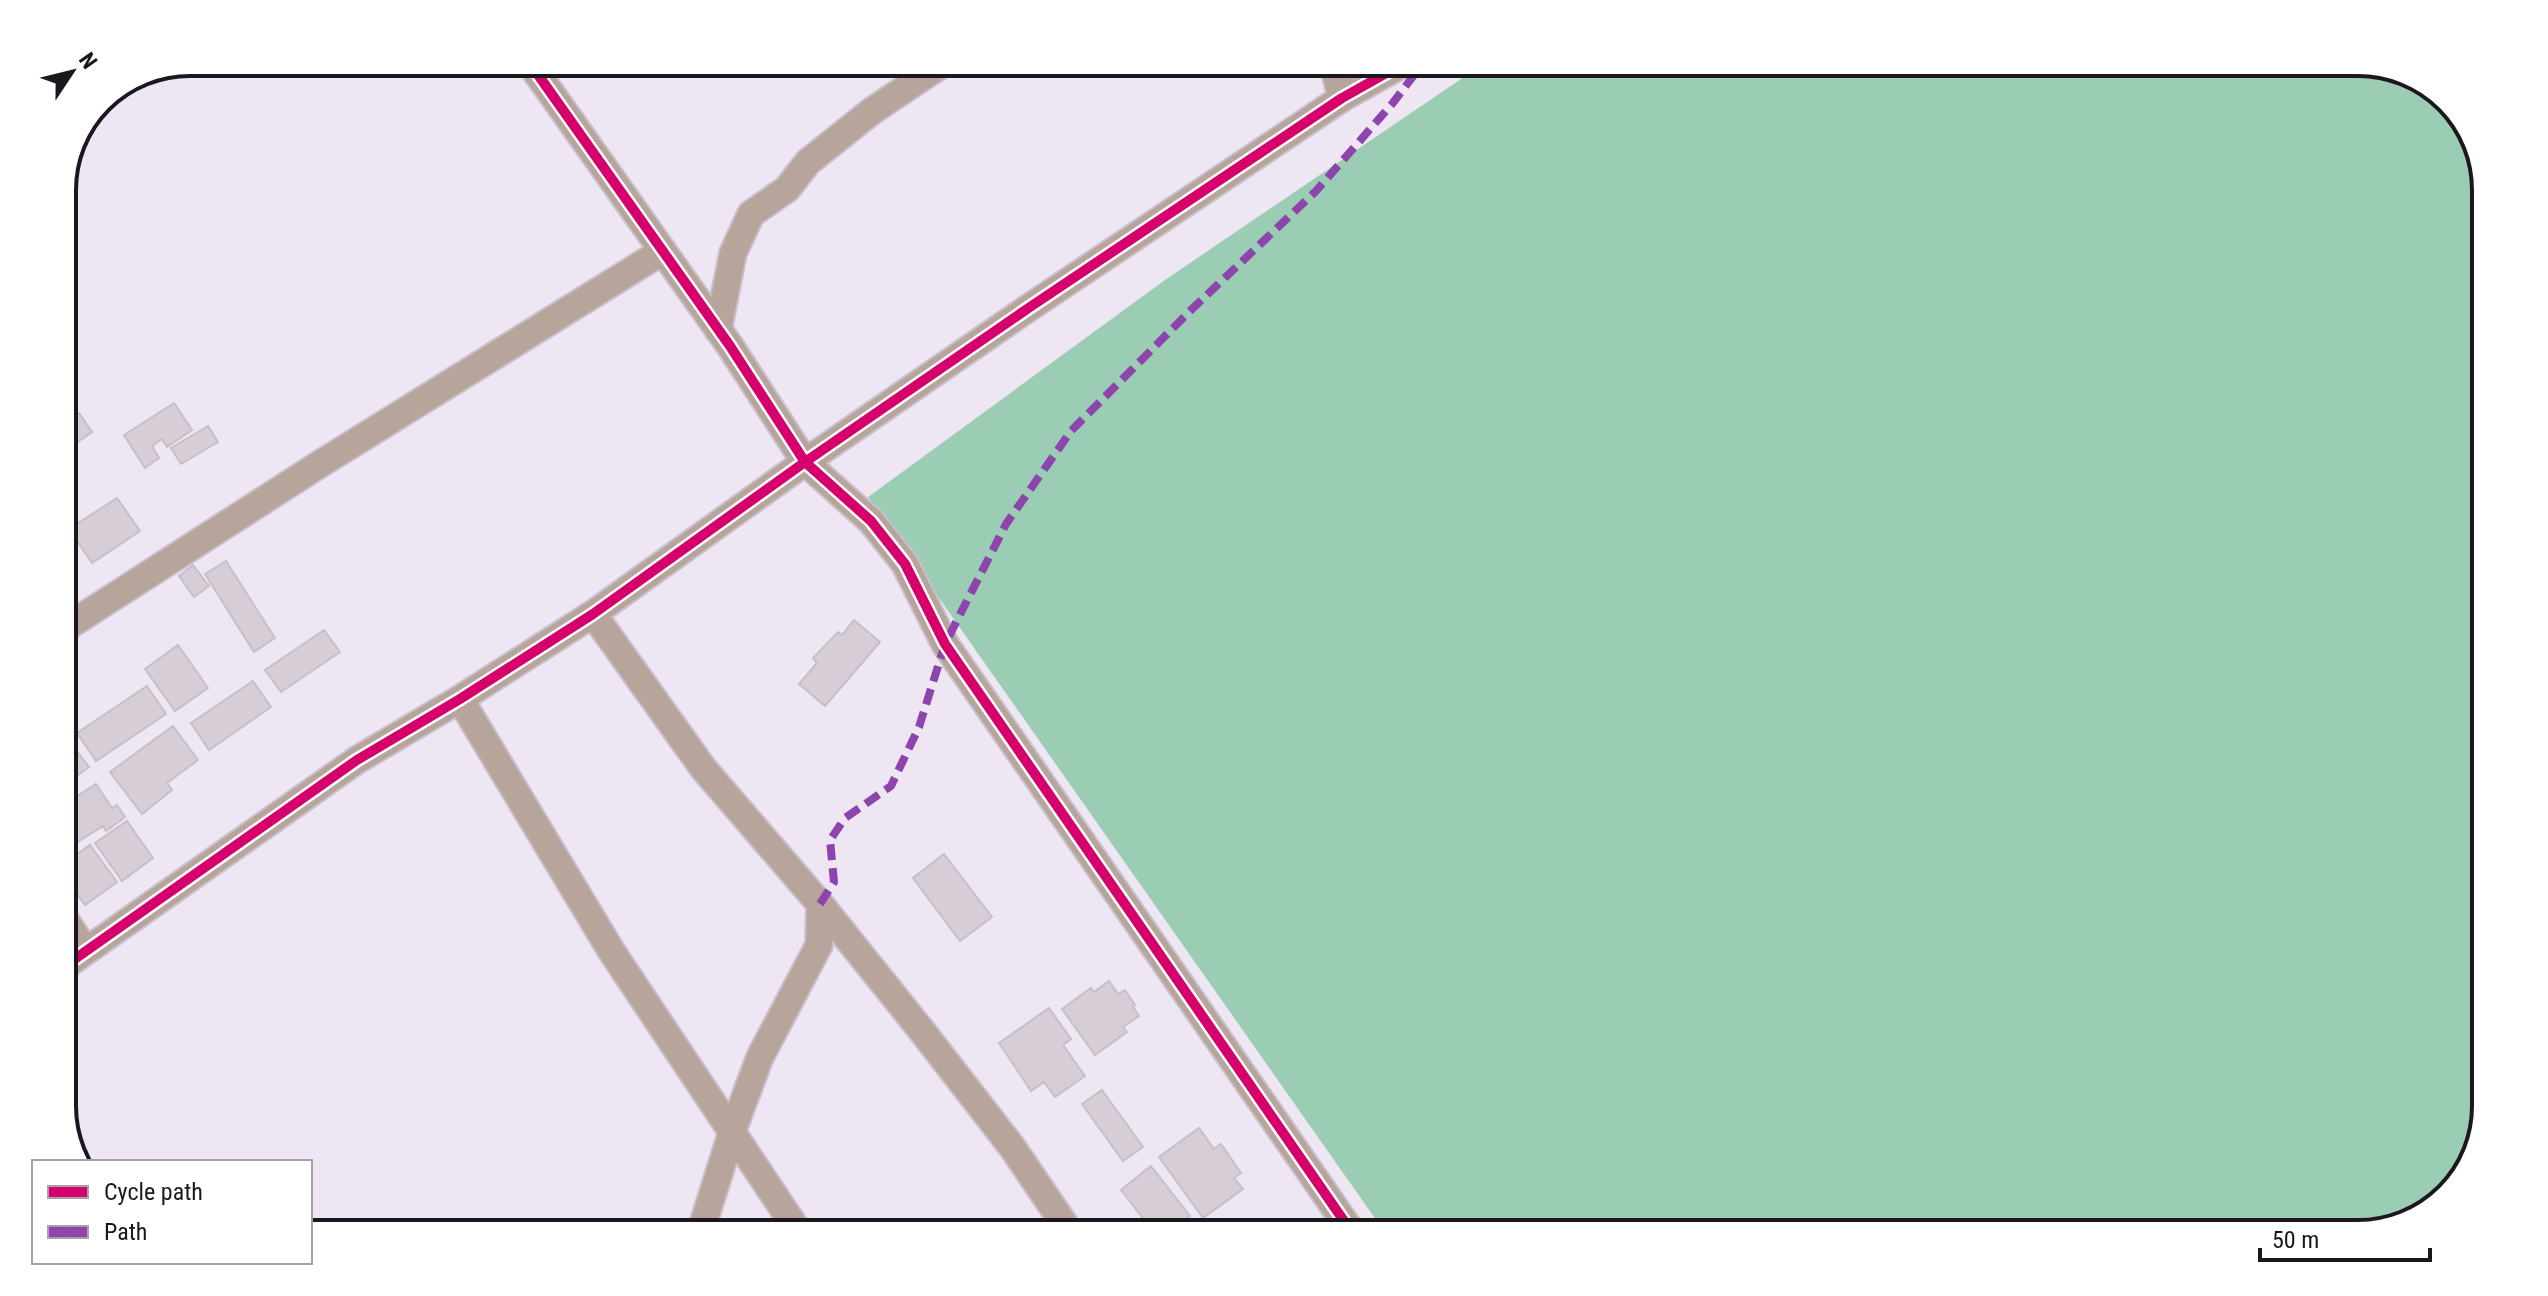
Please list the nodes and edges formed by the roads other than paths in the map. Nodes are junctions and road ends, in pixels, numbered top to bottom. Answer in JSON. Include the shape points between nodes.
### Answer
{"nodes":[{"id":1,"x":539,"y":76,"type":"edge"},
{"id":2,"x":924,"y":76,"type":"edge"},
{"id":3,"x":1336,"y":76,"type":"edge"},
{"id":4,"x":1381,"y":76,"type":"edge"},
{"id":5,"x":1342,"y":98,"type":"junction"},
{"id":6,"x":663,"y":251,"type":"junction"},
{"id":7,"x":718,"y":330,"type":"junction"},
{"id":8,"x":805,"y":462,"type":"junction"},
{"id":9,"x":593,"y":614,"type":"junction"},
{"id":10,"x":76,"y":621,"type":"edge"},
{"id":11,"x":460,"y":699,"type":"junction"},
{"id":12,"x":820,"y":904,"type":"junction"},
{"id":13,"x":76,"y":936,"type":"edge"},
{"id":14,"x":85,"y":950,"type":"junction"},
{"id":15,"x":76,"y":957,"type":"edge"},
{"id":16,"x":732,"y":1132,"type":"junction"},
{"id":17,"x":704,"y":1220,"type":"edge"},
{"id":18,"x":791,"y":1220,"type":"edge"},
{"id":19,"x":1062,"y":1220,"type":"edge"},
{"id":20,"x":1343,"y":1220,"type":"edge"}],
"edges":[{"from":1,"to":6,"type":"street"},
{"from":2,"to":7,"type":"street","via":[[808,162],[787,189],[751,214],[733,253]]},
{"from":3,"to":5,"type":"street"},
{"from":4,"to":5,"type":"street"},
{"from":5,"to":8,"type":"street"},
{"from":6,"to":7,"type":"street"},
{"from":6,"to":10,"type":"street"},
{"from":7,"to":8,"type":"street"},
{"from":8,"to":9,"type":"street"},
{"from":8,"to":20,"type":"street","via":[[871,521],[905,564],[945,644]]},
{"from":9,"to":11,"type":"street"},
{"from":9,"to":12,"type":"street","via":[[703,768]]},
{"from":11,"to":14,"type":"street","via":[[357,760]]},
{"from":11,"to":16,"type":"street","via":[[612,952]]},
{"from":12,"to":16,"type":"street","via":[[819,945],[760,1057]]},
{"from":12,"to":19,"type":"street","via":[[1012,1147]]},
{"from":13,"to":14,"type":"street"},
{"from":14,"to":15,"type":"street"},
{"from":16,"to":17,"type":"street"},
{"from":16,"to":18,"type":"street"}]}
